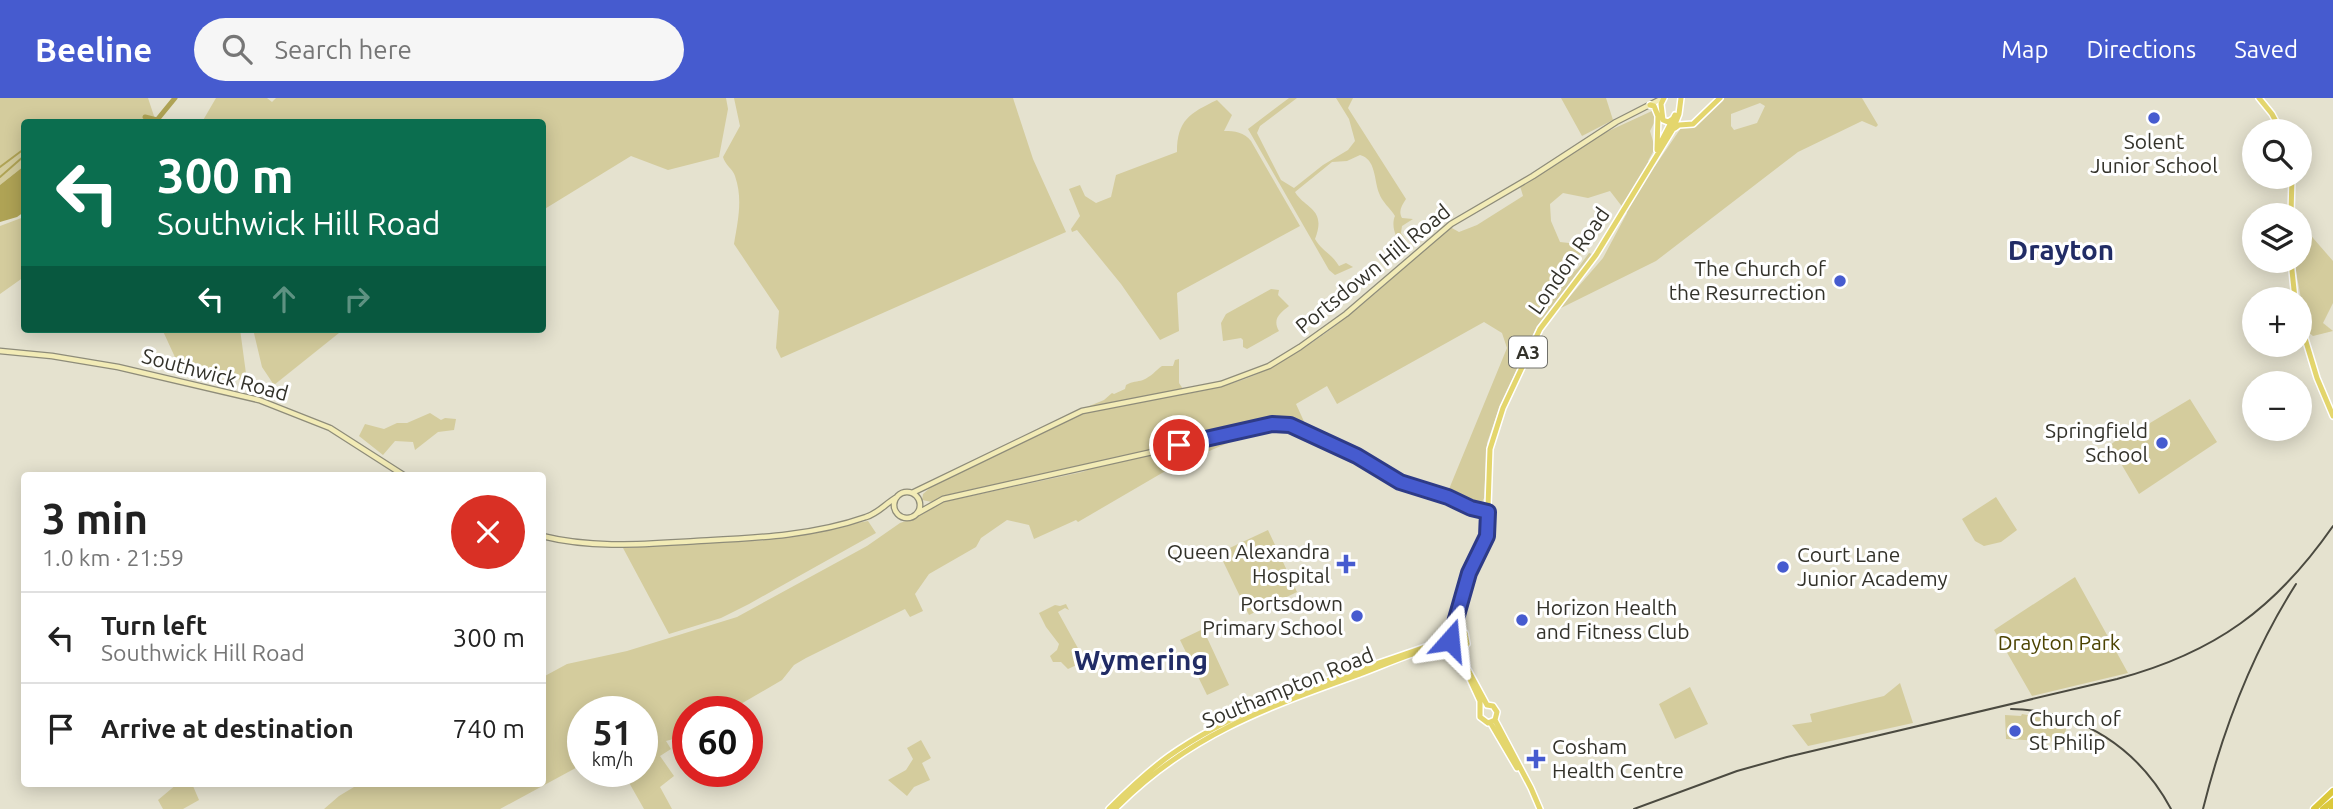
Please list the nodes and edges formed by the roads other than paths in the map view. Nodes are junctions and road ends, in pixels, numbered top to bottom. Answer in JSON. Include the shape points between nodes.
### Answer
{"nodes":[{"id":1,"x":1679,"y":98,"type":"edge"},
{"id":2,"x":1720,"y":98,"type":"edge"},
{"id":3,"x":2259,"y":98,"type":"edge"},
{"id":4,"x":2265,"y":98,"type":"edge"},
{"id":5,"x":1662,"y":99,"type":"edge"},
{"id":6,"x":1650,"y":105,"type":"junction"},
{"id":7,"x":1677,"y":116,"type":"junction"},
{"id":8,"x":2275,"y":119,"type":"edge"},
{"id":9,"x":2276,"y":119,"type":"edge"},
{"id":10,"x":1687,"y":125,"type":"junction"},
{"id":11,"x":1673,"y":130,"type":"junction"},
{"id":12,"x":1657,"y":150,"type":"junction"},
{"id":13,"x":1649,"y":169,"type":"junction"},
{"id":14,"x":0,"y":351,"type":"edge"},
{"id":15,"x":2307,"y":357,"type":"edge"},
{"id":16,"x":2310,"y":357,"type":"edge"},
{"id":17,"x":2333,"y":416,"type":"edge"},
{"id":18,"x":2333,"y":425,"type":"edge"},
{"id":19,"x":399,"y":472,"type":"edge"},
{"id":20,"x":930,"y":486,"type":"junction"},
{"id":21,"x":912,"y":493,"type":"junction"},
{"id":22,"x":897,"y":497,"type":"junction"},
{"id":23,"x":919,"y":500,"type":"junction"},
{"id":24,"x":934,"y":503,"type":"junction"},
{"id":25,"x":882,"y":510,"type":"junction"},
{"id":26,"x":895,"y":510,"type":"junction"},
{"id":27,"x":1488,"y":512,"type":"junction"},
{"id":28,"x":918,"y":513,"type":"junction"},
{"id":29,"x":546,"y":537,"type":"edge"},
{"id":30,"x":1461,"y":604,"type":"junction"},
{"id":31,"x":1463,"y":632,"type":"junction"},
{"id":32,"x":1451,"y":635,"type":"junction"},
{"id":33,"x":1465,"y":646,"type":"junction"},
{"id":34,"x":1454,"y":647,"type":"junction"},
{"id":35,"x":1484,"y":706,"type":"junction"},
{"id":36,"x":1493,"y":721,"type":"junction"},
{"id":37,"x":2333,"y":791,"type":"edge"},
{"id":38,"x":2333,"y":801,"type":"edge"},
{"id":39,"x":1539,"y":807,"type":"edge"},
{"id":40,"x":1109,"y":809,"type":"edge"},
{"id":41,"x":1115,"y":809,"type":"edge"},
{"id":42,"x":2314,"y":809,"type":"edge"},
{"id":43,"x":2323,"y":809,"type":"edge"}],
"edges":[{"from":1,"to":7,"type":"main road","name":"London Road","number":"A3"},
{"from":2,"to":10,"type":"main road"},
{"from":3,"to":8,"type":"main road"},
{"from":4,"to":9,"type":"main road"},
{"from":5,"to":6,"type":"main road","name":"Portsdown Hill Road"},
{"from":5,"to":7,"type":"main road","via":[[1663,120]]},
{"from":6,"to":12,"type":"main road","via":[[1658,116]]},
{"from":6,"to":20,"type":"main road","name":"Portsdown Hill Road","via":[[1451,223],[1346,314],[1269,366],[1221,384],[1082,411]]},
{"from":7,"to":10,"type":"main road"},
{"from":7,"to":11,"type":"main road","name":"London Road","number":"A3"},
{"from":7,"to":12,"type":"main road","name":"London Road","number":"A3"},
{"from":10,"to":11,"type":"main road"},
{"from":11,"to":13,"type":"main road","name":"London Road","number":"A3"},
{"from":12,"to":13,"type":"main road","name":"London Road","number":"A3"},
{"from":13,"to":27,"type":"main road","name":"London Road","number":"A3","via":[[1600,250],[1546,321],[1526,356],[1492,439]]},
{"from":14,"to":19,"type":"main road","name":"Southwick Road","via":[[118,367],[259,400],[330,428]]},
{"from":15,"to":18,"type":"main road"},
{"from":16,"to":17,"type":"main road"},
{"from":20,"to":21,"type":"main road","name":"Portsdown Hill Road"},
{"from":20,"to":23,"type":"main road","name":"Portsdown Hill Road"},
{"from":21,"to":22,"type":"main road"},
{"from":21,"to":23,"type":"main road"},
{"from":22,"to":25,"type":"main road"},
{"from":22,"to":26,"type":"main road"},
{"from":23,"to":24,"type":"main road"},
{"from":23,"to":28,"type":"main road"},
{"from":24,"to":27,"type":"main road","via":[[1277,424],[1308,432],[1400,482]]},
{"from":24,"to":28,"type":"main road"},
{"from":25,"to":26,"type":"main road"},
{"from":25,"to":29,"type":"main road","via":[[829,528],[776,536],[617,545]]},
{"from":26,"to":28,"type":"main road","via":[[904,517]]},
{"from":27,"to":30,"type":"main road","name":"London Road","number":"A3","via":[[1487,536],[1469,573]]},
{"from":30,"to":31,"type":"main road","number":"A3"},
{"from":30,"to":32,"type":"main road","number":"A3"},
{"from":31,"to":32,"type":"main road","name":"Southampton Road"},
{"from":31,"to":33,"type":"main road","number":"A3"},
{"from":32,"to":34,"type":"main road","number":"A3"},
{"from":32,"to":40,"type":"main road","name":"Southampton Road","via":[[1245,713],[1169,757]]},
{"from":33,"to":34,"type":"main road","name":"Southampton Road"},
{"from":33,"to":35,"type":"main road","via":[[1467,668]]},
{"from":34,"to":35,"type":"main road"},
{"from":34,"to":41,"type":"main road","name":"Southampton Road","via":[[1396,661],[1233,723],[1171,760]]},
{"from":35,"to":36,"type":"main road","via":[[1496,710]]},
{"from":35,"to":36,"type":"main road","via":[[1480,717]]},
{"from":36,"to":39,"type":"main road"},
{"from":37,"to":42,"type":"highway"},
{"from":38,"to":43,"type":"highway"}]}
